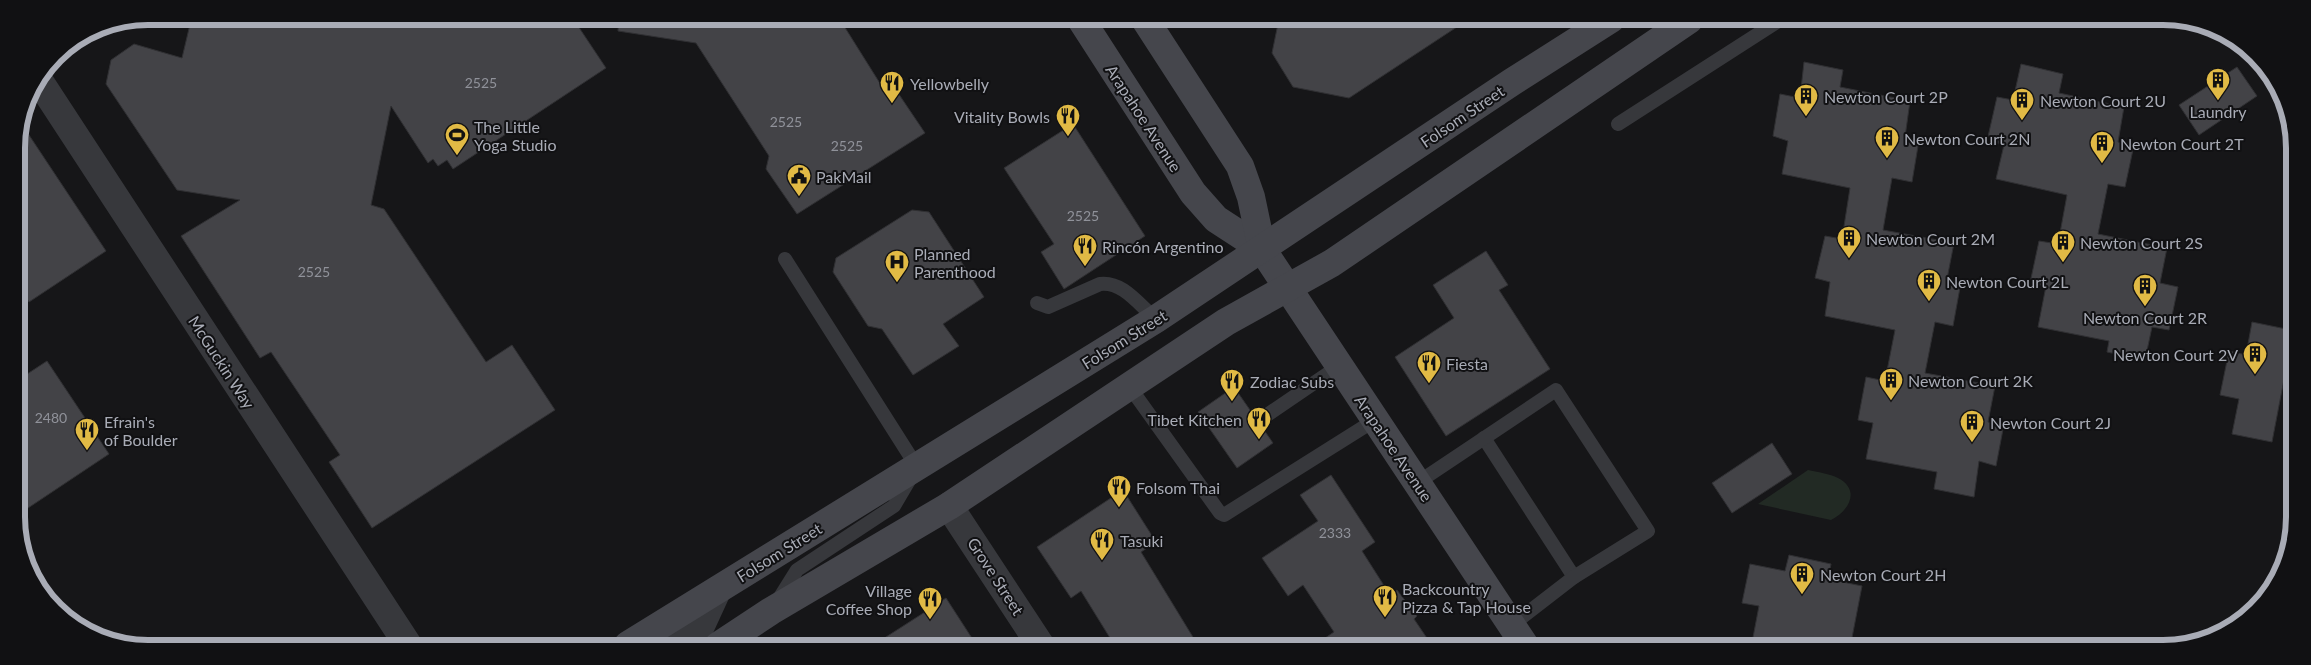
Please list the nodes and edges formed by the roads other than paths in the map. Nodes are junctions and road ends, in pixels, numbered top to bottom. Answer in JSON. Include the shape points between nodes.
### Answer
{"nodes":[{"id":1,"x":1085,"y":25,"type":"edge"},
{"id":2,"x":1149,"y":25,"type":"edge"},
{"id":3,"x":1602,"y":25,"type":"edge"},
{"id":4,"x":1683,"y":25,"type":"edge"},
{"id":5,"x":1772,"y":25,"type":"edge"},
{"id":6,"x":43,"y":86,"type":"edge"},
{"id":7,"x":1618,"y":124,"type":"dead end"},
{"id":8,"x":1262,"y":249,"type":"junction"},
{"id":9,"x":785,"y":259,"type":"dead end"},
{"id":10,"x":1287,"y":288,"type":"junction"},
{"id":11,"x":1036,"y":303,"type":"dead end"},
{"id":12,"x":1156,"y":319,"type":"junction"},
{"id":13,"x":1339,"y":366,"type":"junction"},
{"id":14,"x":1128,"y":386,"type":"junction"},
{"id":15,"x":1264,"y":417,"type":"dead end"},
{"id":16,"x":1375,"y":420,"type":"junction"},
{"id":17,"x":1484,"y":438,"type":"junction"},
{"id":18,"x":917,"y":467,"type":"junction"},
{"id":19,"x":1417,"y":483,"type":"junction"},
{"id":20,"x":949,"y":506,"type":"junction"},
{"id":21,"x":1574,"y":577,"type":"junction"},
{"id":22,"x":717,"y":591,"type":"junction"},
{"id":23,"x":771,"y":611,"type":"junction"},
{"id":24,"x":1519,"y":636,"type":"edge"},
{"id":25,"x":405,"y":640,"type":"edge"},
{"id":26,"x":636,"y":640,"type":"edge"},
{"id":27,"x":683,"y":640,"type":"edge"},
{"id":28,"x":727,"y":640,"type":"edge"},
{"id":29,"x":1038,"y":640,"type":"edge"}],
"edges":[{"from":1,"to":8,"type":"main road","name":"Arapahoe Avenue","via":[[1193,192],[1216,219]]},
{"from":2,"to":8,"type":"main road","name":"Arapahoe Avenue","via":[[1240,166],[1251,197]]},
{"from":3,"to":8,"type":"main road","name":"Folsom Street"},
{"from":4,"to":10,"type":"main road","via":[[1332,263]]},
{"from":5,"to":7,"type":"lane"},
{"from":6,"to":25,"type":"street","name":"McGuckin Way"},
{"from":8,"to":10,"type":"main road","name":"Arapahoe Avenue"},
{"from":8,"to":12,"type":"main road","name":"Folsom Street"},
{"from":9,"to":18,"type":"lane"},
{"from":10,"to":13,"type":"main road","name":"Arapahoe Avenue"},
{"from":10,"to":14,"type":"main road","via":[[1226,322]]},
{"from":11,"to":12,"type":"lane","via":[[1048,307],[1109,283],[1118,285]]},
{"from":12,"to":18,"type":"main road","name":"Folsom Street"},
{"from":13,"to":15,"type":"lane"},
{"from":13,"to":16,"type":"main road","name":"Arapahoe Avenue"},
{"from":14,"to":16,"type":"lane","via":[[1220,514],[1228,514]]},
{"from":14,"to":20,"type":"main road"},
{"from":16,"to":19,"type":"main road","name":"Arapahoe Avenue"},
{"from":17,"to":19,"type":"lane"},
{"from":17,"to":21,"type":"lane"},
{"from":17,"to":21,"type":"lane","via":[[1556,390],[1648,531]]},
{"from":18,"to":22,"type":"main road","name":"Folsom Street"},
{"from":18,"to":23,"type":"lane","via":[[894,506],[797,570]]},
{"from":19,"to":24,"type":"main road","name":"Arapahoe Avenue"},
{"from":20,"to":23,"type":"main road"},
{"from":20,"to":29,"type":"street","name":"Grove Street"},
{"from":21,"to":24,"type":"lane"},
{"from":22,"to":26,"type":"main road","name":"Folsom Street"},
{"from":22,"to":27,"type":"street","via":[[700,628]]},
{"from":23,"to":28,"type":"main road"}]}
